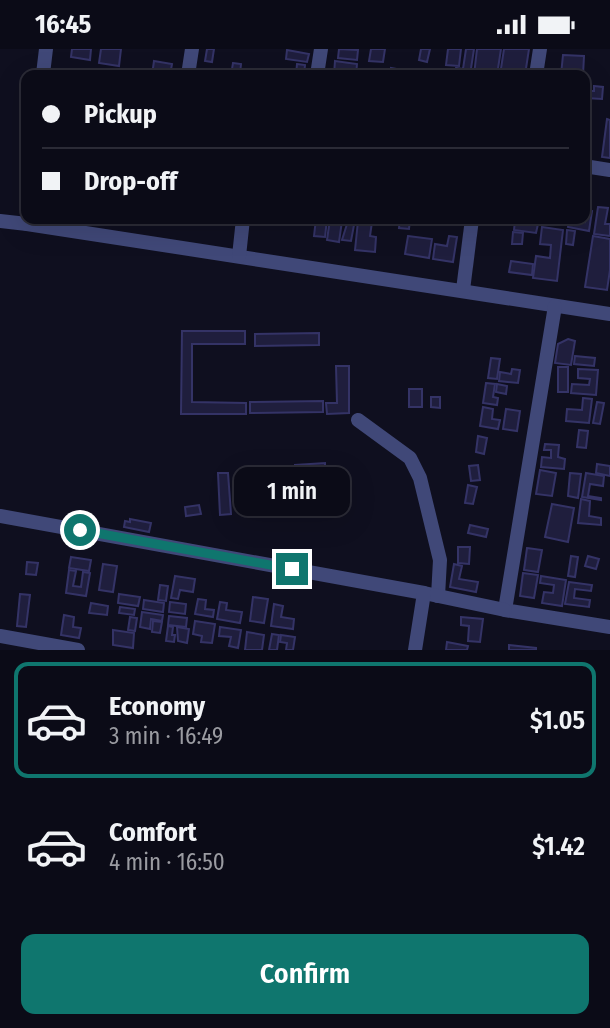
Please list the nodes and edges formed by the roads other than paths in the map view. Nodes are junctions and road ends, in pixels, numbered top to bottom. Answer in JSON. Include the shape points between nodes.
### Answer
{"nodes":[{"id":1,"x":46,"y":49,"type":"edge"},
{"id":2,"x":192,"y":49,"type":"edge"},
{"id":3,"x":321,"y":49,"type":"edge"},
{"id":4,"x":540,"y":49,"type":"edge"},
{"id":5,"x":45,"y":70,"type":"edge"},
{"id":6,"x":189,"y":70,"type":"edge"},
{"id":7,"x":318,"y":70,"type":"edge"},
{"id":8,"x":537,"y":70,"type":"edge"},
{"id":9,"x":590,"y":167,"type":"edge"},
{"id":10,"x":610,"y":170,"type":"edge"},
{"id":11,"x":0,"y":221,"type":"edge"},
{"id":12,"x":21,"y":221,"type":"edge"},
{"id":13,"x":46,"y":224,"type":"edge"},
{"id":14,"x":242,"y":224,"type":"edge"},
{"id":15,"x":471,"y":224,"type":"edge"},
{"id":16,"x":239,"y":256,"type":"junction"},
{"id":17,"x":463,"y":290,"type":"junction"},
{"id":18,"x":555,"y":306,"type":"junction"},
{"id":19,"x":610,"y":314,"type":"edge"},
{"id":20,"x":358,"y":420,"type":"dead end"},
{"id":21,"x":0,"y":516,"type":"edge"},
{"id":22,"x":432,"y":594,"type":"junction"},
{"id":23,"x":505,"y":610,"type":"junction"},
{"id":24,"x":610,"y":627,"type":"edge"},
{"id":25,"x":0,"y":636,"type":"edge"},
{"id":26,"x":78,"y":650,"type":"edge"},
{"id":27,"x":415,"y":650,"type":"edge"}],
"edges":[{"from":1,"to":5,"type":"street"},
{"from":2,"to":6,"type":"street"},
{"from":3,"to":7,"type":"street"},
{"from":4,"to":8,"type":"street"},
{"from":9,"to":10,"type":"street"},
{"from":11,"to":12,"type":"street"},
{"from":13,"to":16,"type":"street"},
{"from":14,"to":16,"type":"street"},
{"from":15,"to":17,"type":"street"},
{"from":16,"to":17,"type":"street"},
{"from":17,"to":18,"type":"street"},
{"from":18,"to":19,"type":"street"},
{"from":18,"to":23,"type":"street"},
{"from":20,"to":22,"type":"street","via":[[411,458],[420,478],[440,560]]},
{"from":21,"to":22,"type":"street"},
{"from":22,"to":23,"type":"street"},
{"from":22,"to":27,"type":"street"},
{"from":23,"to":24,"type":"street"},
{"from":25,"to":26,"type":"street"}]}
